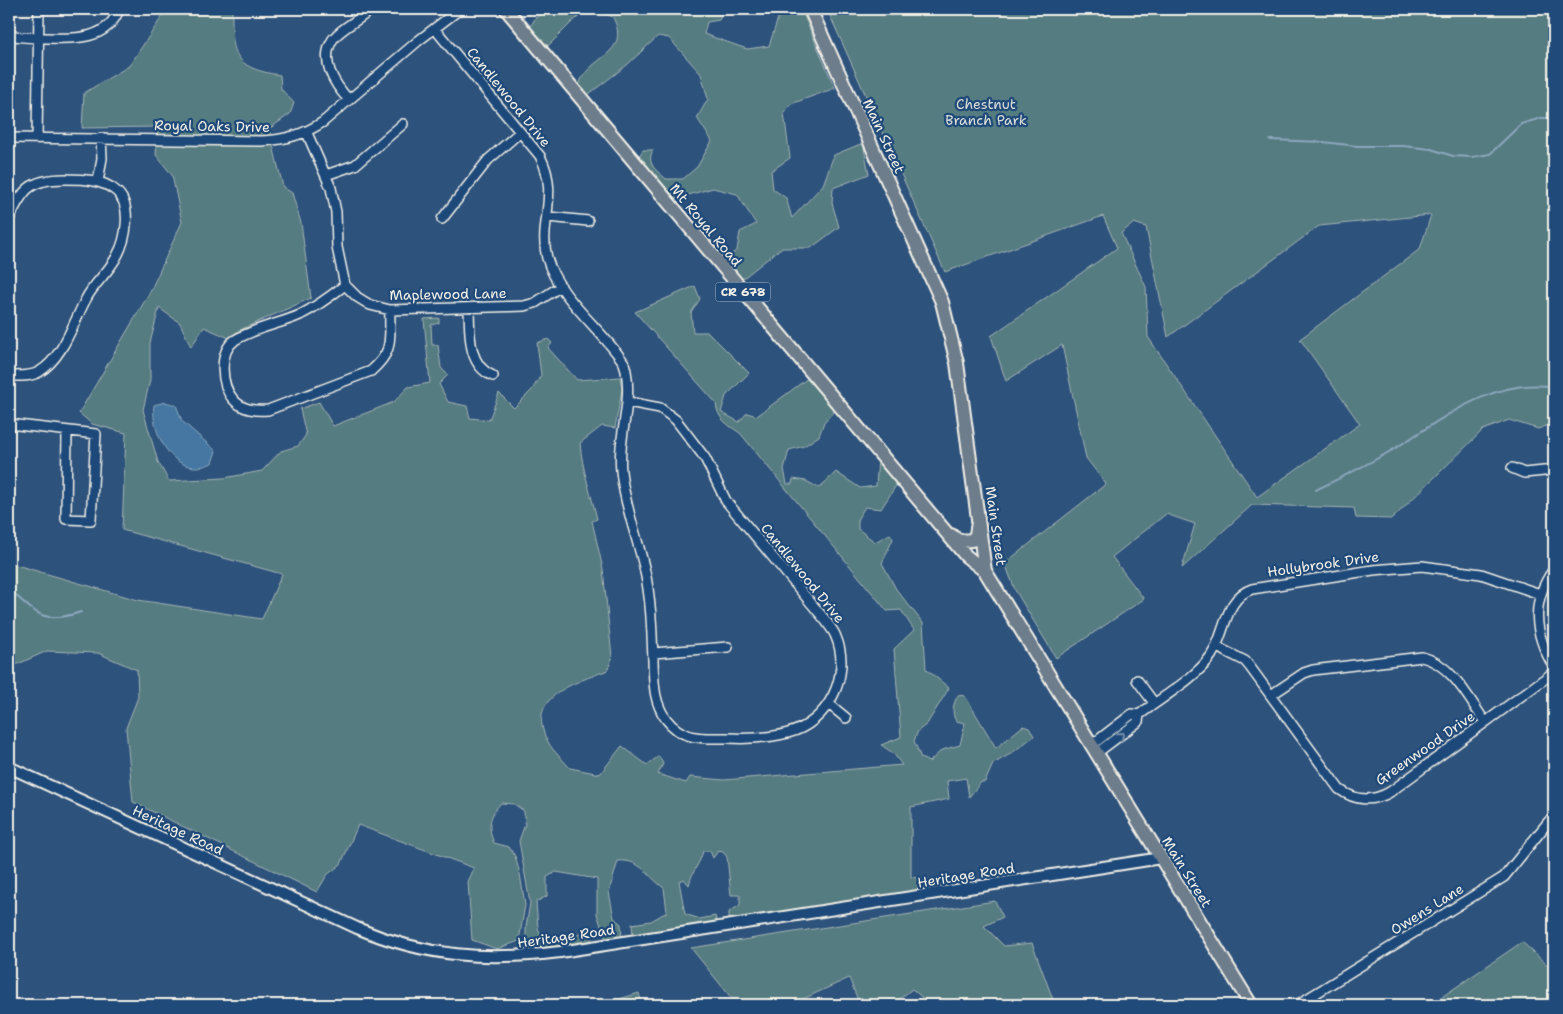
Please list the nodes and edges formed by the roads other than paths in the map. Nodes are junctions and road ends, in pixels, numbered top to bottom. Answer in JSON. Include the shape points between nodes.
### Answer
{"nodes":[{"id":1,"x":39,"y":9,"type":"edge"},
{"id":2,"x":119,"y":9,"type":"edge"},
{"id":3,"x":370,"y":9,"type":"edge"},
{"id":4,"x":460,"y":9,"type":"edge"},
{"id":5,"x":506,"y":9,"type":"edge"},
{"id":6,"x":810,"y":9,"type":"edge"},
{"id":7,"x":435,"y":29,"type":"junction"},
{"id":8,"x":9,"y":34,"type":"edge"},
{"id":9,"x":37,"y":38,"type":"junction"},
{"id":10,"x":349,"y":100,"type":"junction"},
{"id":11,"x":403,"y":124,"type":"dead end"},
{"id":12,"x":520,"y":132,"type":"junction"},
{"id":13,"x":307,"y":133,"type":"junction"},
{"id":14,"x":9,"y":138,"type":"edge"},
{"id":15,"x":37,"y":138,"type":"junction"},
{"id":16,"x":101,"y":138,"type":"junction"},
{"id":17,"x":326,"y":175,"type":"junction"},
{"id":18,"x":98,"y":182,"type":"junction"},
{"id":19,"x":548,"y":217,"type":"junction"},
{"id":20,"x":9,"y":219,"type":"edge"},
{"id":21,"x":442,"y":219,"type":"dead end"},
{"id":22,"x":588,"y":221,"type":"dead end"},
{"id":23,"x":345,"y":285,"type":"junction"},
{"id":24,"x":561,"y":286,"type":"junction"},
{"id":25,"x":469,"y":309,"type":"junction"},
{"id":26,"x":390,"y":310,"type":"junction"},
{"id":27,"x":9,"y":376,"type":"edge"},
{"id":28,"x":493,"y":376,"type":"dead end"},
{"id":29,"x":628,"y":402,"type":"junction"},
{"id":30,"x":9,"y":424,"type":"edge"},
{"id":31,"x":67,"y":431,"type":"junction"},
{"id":32,"x":1512,"y":468,"type":"dead end"},
{"id":33,"x":1554,"y":470,"type":"edge"},
{"id":34,"x":978,"y":507,"type":"junction"},
{"id":35,"x":946,"y":532,"type":"junction"},
{"id":36,"x":1554,"y":569,"type":"edge"},
{"id":37,"x":986,"y":571,"type":"junction"},
{"id":38,"x":1540,"y":594,"type":"junction"},
{"id":39,"x":728,"y":647,"type":"dead end"},
{"id":40,"x":1216,"y":647,"type":"junction"},
{"id":41,"x":652,"y":653,"type":"junction"},
{"id":42,"x":1554,"y":667,"type":"edge"},
{"id":43,"x":1554,"y":672,"type":"edge"},
{"id":44,"x":1137,"y":680,"type":"dead end"},
{"id":45,"x":1271,"y":695,"type":"junction"},
{"id":46,"x":1154,"y":703,"type":"junction"},
{"id":47,"x":829,"y":704,"type":"junction"},
{"id":48,"x":846,"y":718,"type":"dead end"},
{"id":49,"x":1486,"y":722,"type":"junction"},
{"id":50,"x":1095,"y":748,"type":"junction"},
{"id":51,"x":9,"y":767,"type":"edge"},
{"id":52,"x":1554,"y":823,"type":"edge"},
{"id":53,"x":1161,"y":858,"type":"junction"},
{"id":54,"x":1251,"y":1005,"type":"edge"},
{"id":55,"x":1297,"y":1005,"type":"edge"}],
"edges":[{"from":1,"to":9,"type":"street"},
{"from":2,"to":9,"type":"street","via":[[109,24],[89,36]]},
{"from":3,"to":10,"type":"street","via":[[333,39],[329,49],[330,75]]},
{"from":4,"to":7,"type":"street","name":"Royal Oaks Drive"},
{"from":5,"to":35,"type":"main road","name":"Mt Royal Road","number":"CR 678"},
{"from":6,"to":34,"type":"main road","name":"Main Street","via":[[942,302],[953,341]]},
{"from":7,"to":10,"type":"street","name":"Royal Oaks Drive"},
{"from":7,"to":12,"type":"street","name":"Candlewood Drive"},
{"from":8,"to":9,"type":"street"},
{"from":9,"to":15,"type":"street"},
{"from":10,"to":13,"type":"street","name":"Royal Oaks Drive"},
{"from":11,"to":17,"type":"street","via":[[355,164]]},
{"from":12,"to":19,"type":"street","name":"Candlewood Drive","via":[[544,165],[549,190]]},
{"from":12,"to":21,"type":"street","via":[[488,160]]},
{"from":13,"to":16,"type":"street","name":"Royal Oaks Drive","via":[[261,141]]},
{"from":13,"to":17,"type":"street"},
{"from":14,"to":15,"type":"street","name":"Royal Oaks Drive"},
{"from":15,"to":16,"type":"street","name":"Royal Oaks Drive"},
{"from":16,"to":18,"type":"street"},
{"from":17,"to":23,"type":"street","via":[[334,198],[337,247]]},
{"from":18,"to":20,"type":"street","via":[[45,179],[34,183],[20,195]]},
{"from":18,"to":27,"type":"street","via":[[117,192],[125,208],[122,247],[87,297],[56,356],[37,373]]},
{"from":19,"to":22,"type":"street"},
{"from":19,"to":24,"type":"street","name":"Candlewood Drive","via":[[546,255]]},
{"from":23,"to":26,"type":"street","name":"Maplewood Lane","via":[[363,301]]},
{"from":23,"to":26,"type":"street","via":[[300,314],[235,340],[225,355],[224,368],[226,390],[234,400],[242,407],[268,410],[371,371],[384,360],[390,344]]},
{"from":24,"to":25,"type":"street","name":"Maplewood Lane","via":[[536,303]]},
{"from":24,"to":29,"type":"street","name":"Candlewood Drive","via":[[624,363],[628,375]]},
{"from":25,"to":26,"type":"street","name":"Maplewood Lane"},
{"from":25,"to":28,"type":"street","via":[[474,358],[485,372]]},
{"from":29,"to":41,"type":"street","name":"Candlewood Drive","via":[[623,424],[621,472],[644,569]]},
{"from":29,"to":47,"type":"street","name":"Candlewood Drive","via":[[660,408],[676,420],[705,458],[726,501],[826,621],[836,637],[840,664],[835,693]]},
{"from":30,"to":31,"type":"street"},
{"from":31,"to":31,"type":"street","via":[[96,434],[91,520],[66,519]]},
{"from":32,"to":33,"type":"street","via":[[1524,473]]},
{"from":34,"to":35,"type":"main road","via":[[978,528],[972,540],[960,541]]},
{"from":34,"to":37,"type":"main road","name":"Main Street"},
{"from":35,"to":37,"type":"main road","name":"Mt Royal Road","number":"CR 678","via":[[969,560]]},
{"from":36,"to":38,"type":"street"},
{"from":37,"to":50,"type":"main road","name":"Main Street"},
{"from":38,"to":40,"type":"street","name":"Hollybrook Drive","via":[[1482,574],[1422,566],[1267,585],[1245,591],[1235,599]]},
{"from":38,"to":42,"type":"street","via":[[1537,630]]},
{"from":39,"to":41,"type":"street"},
{"from":40,"to":45,"type":"street","name":"Greenwood Drive","via":[[1245,661]]},
{"from":40,"to":46,"type":"street","name":"Hollybrook Drive","via":[[1203,665]]},
{"from":41,"to":47,"type":"street","name":"Candlewood Drive","via":[[654,691],[659,707],[678,732],[690,736],[734,738],[789,733],[818,718]]},
{"from":43,"to":49,"type":"street","name":"Greenwood Drive"},
{"from":44,"to":46,"type":"street"},
{"from":45,"to":49,"type":"street","via":[[1304,672],[1422,657],[1447,669]]},
{"from":45,"to":49,"type":"street","name":"Greenwood Drive","via":[[1339,789],[1352,797],[1367,800],[1390,792]]},
{"from":46,"to":50,"type":"street","name":"Hollybrook Drive","via":[[1139,715],[1138,722]]},
{"from":47,"to":48,"type":"street"},
{"from":50,"to":53,"type":"main road","name":"Main Street"},
{"from":51,"to":53,"type":"street","name":"Heritage Road","via":[[357,928],[410,947],[461,956],[511,957],[560,952]]},
{"from":52,"to":55,"type":"street","name":"Owens Lane","via":[[1549,821],[1504,877]]},
{"from":53,"to":54,"type":"main road","name":"Main Street"}]}
